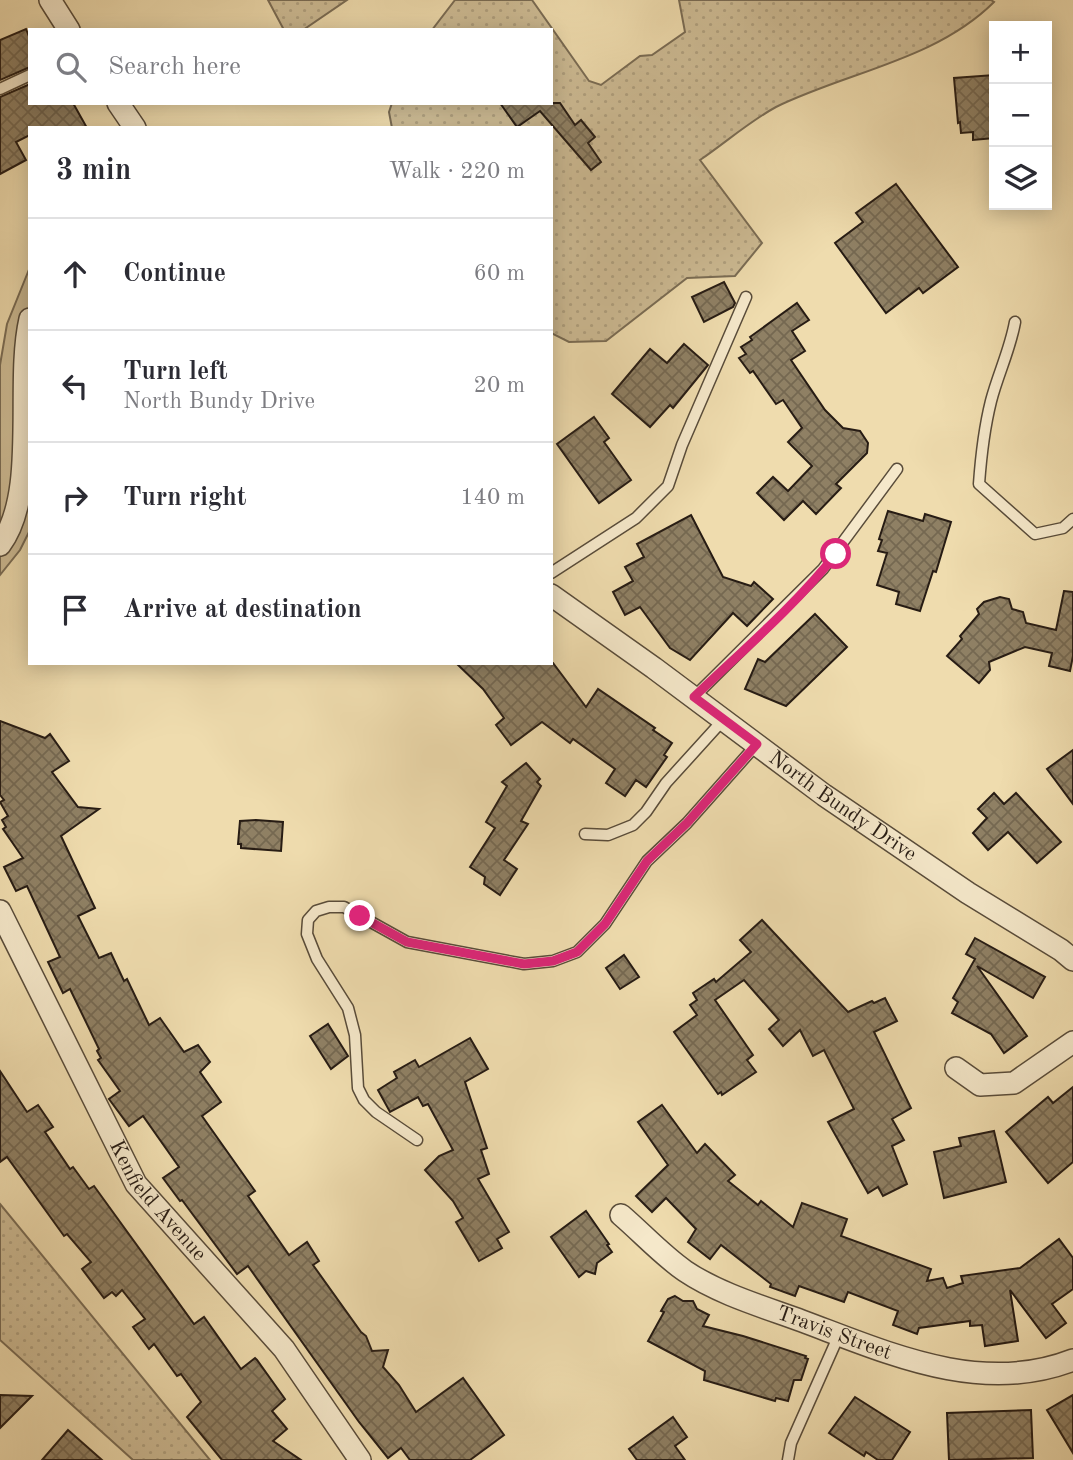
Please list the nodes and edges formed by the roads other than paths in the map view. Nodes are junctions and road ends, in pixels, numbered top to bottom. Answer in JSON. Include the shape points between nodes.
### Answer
{"nodes":[{"id":1,"x":50,"y":0,"type":"edge"},
{"id":2,"x":68,"y":28,"type":"edge"},
{"id":3,"x":28,"y":76,"type":"edge"},
{"id":4,"x":0,"y":89,"type":"edge"},
{"id":5,"x":119,"y":105,"type":"edge"},
{"id":6,"x":134,"y":126,"type":"edge"},
{"id":7,"x":746,"y":297,"type":"dead end"},
{"id":8,"x":1015,"y":322,"type":"dead end"},
{"id":9,"x":28,"y":331,"type":"edge"},
{"id":10,"x":897,"y":469,"type":"dead end"},
{"id":11,"x":1073,"y":519,"type":"edge"},
{"id":12,"x":0,"y":545,"type":"edge"},
{"id":13,"x":553,"y":572,"type":"edge"},
{"id":14,"x":553,"y":596,"type":"edge"},
{"id":15,"x":694,"y":697,"type":"junction"},
{"id":16,"x":724,"y":719,"type":"junction"},
{"id":17,"x":757,"y":744,"type":"junction"},
{"id":18,"x":586,"y":834,"type":"dead end"},
{"id":19,"x":0,"y":911,"type":"edge"},
{"id":20,"x":1073,"y":960,"type":"edge"},
{"id":21,"x":1073,"y":1042,"type":"edge"},
{"id":22,"x":956,"y":1069,"type":"dead end"},
{"id":23,"x":417,"y":1140,"type":"dead end"},
{"id":24,"x":621,"y":1215,"type":"dead end"},
{"id":25,"x":839,"y":1335,"type":"junction"},
{"id":26,"x":1073,"y":1360,"type":"edge"},
{"id":27,"x":360,"y":1460,"type":"edge"},
{"id":28,"x":788,"y":1460,"type":"edge"}],
"edges":[{"from":1,"to":2,"type":"street"},
{"from":3,"to":4,"type":"lane"},
{"from":5,"to":6,"type":"street"},
{"from":7,"to":13,"type":"lane","via":[[668,486],[636,518]]},
{"from":8,"to":11,"type":"lane","via":[[992,399],[979,484],[1034,534],[1063,528]]},
{"from":9,"to":12,"type":"street","via":[[18,507]]},
{"from":10,"to":15,"type":"lane","via":[[824,569]]},
{"from":14,"to":15,"type":"street","name":"North Bundy Drive"},
{"from":15,"to":16,"type":"street","name":"North Bundy Drive"},
{"from":16,"to":17,"type":"street","name":"North Bundy Drive"},
{"from":16,"to":18,"type":"lane","via":[[633,825],[608,835]]},
{"from":17,"to":20,"type":"street","name":"North Bundy Drive","via":[[968,893]]},
{"from":17,"to":23,"type":"lane","via":[[647,861],[605,924],[577,952],[524,964],[407,942],[344,907],[316,911],[308,920],[307,934],[317,959],[348,1008],[355,1035],[358,1088],[376,1112]]},
{"from":19,"to":27,"type":"street","name":"Kenfield Avenue","via":[[136,1184],[284,1349]]},
{"from":21,"to":22,"type":"street","via":[[1014,1083],[980,1084]]},
{"from":24,"to":25,"type":"street","name":"Travis Street","via":[[686,1271],[740,1298]]},
{"from":25,"to":26,"type":"street","name":"Travis Street","via":[[911,1362],[955,1371],[1001,1374],[1053,1368]]},
{"from":25,"to":28,"type":"lane","via":[[791,1443]]}]}
